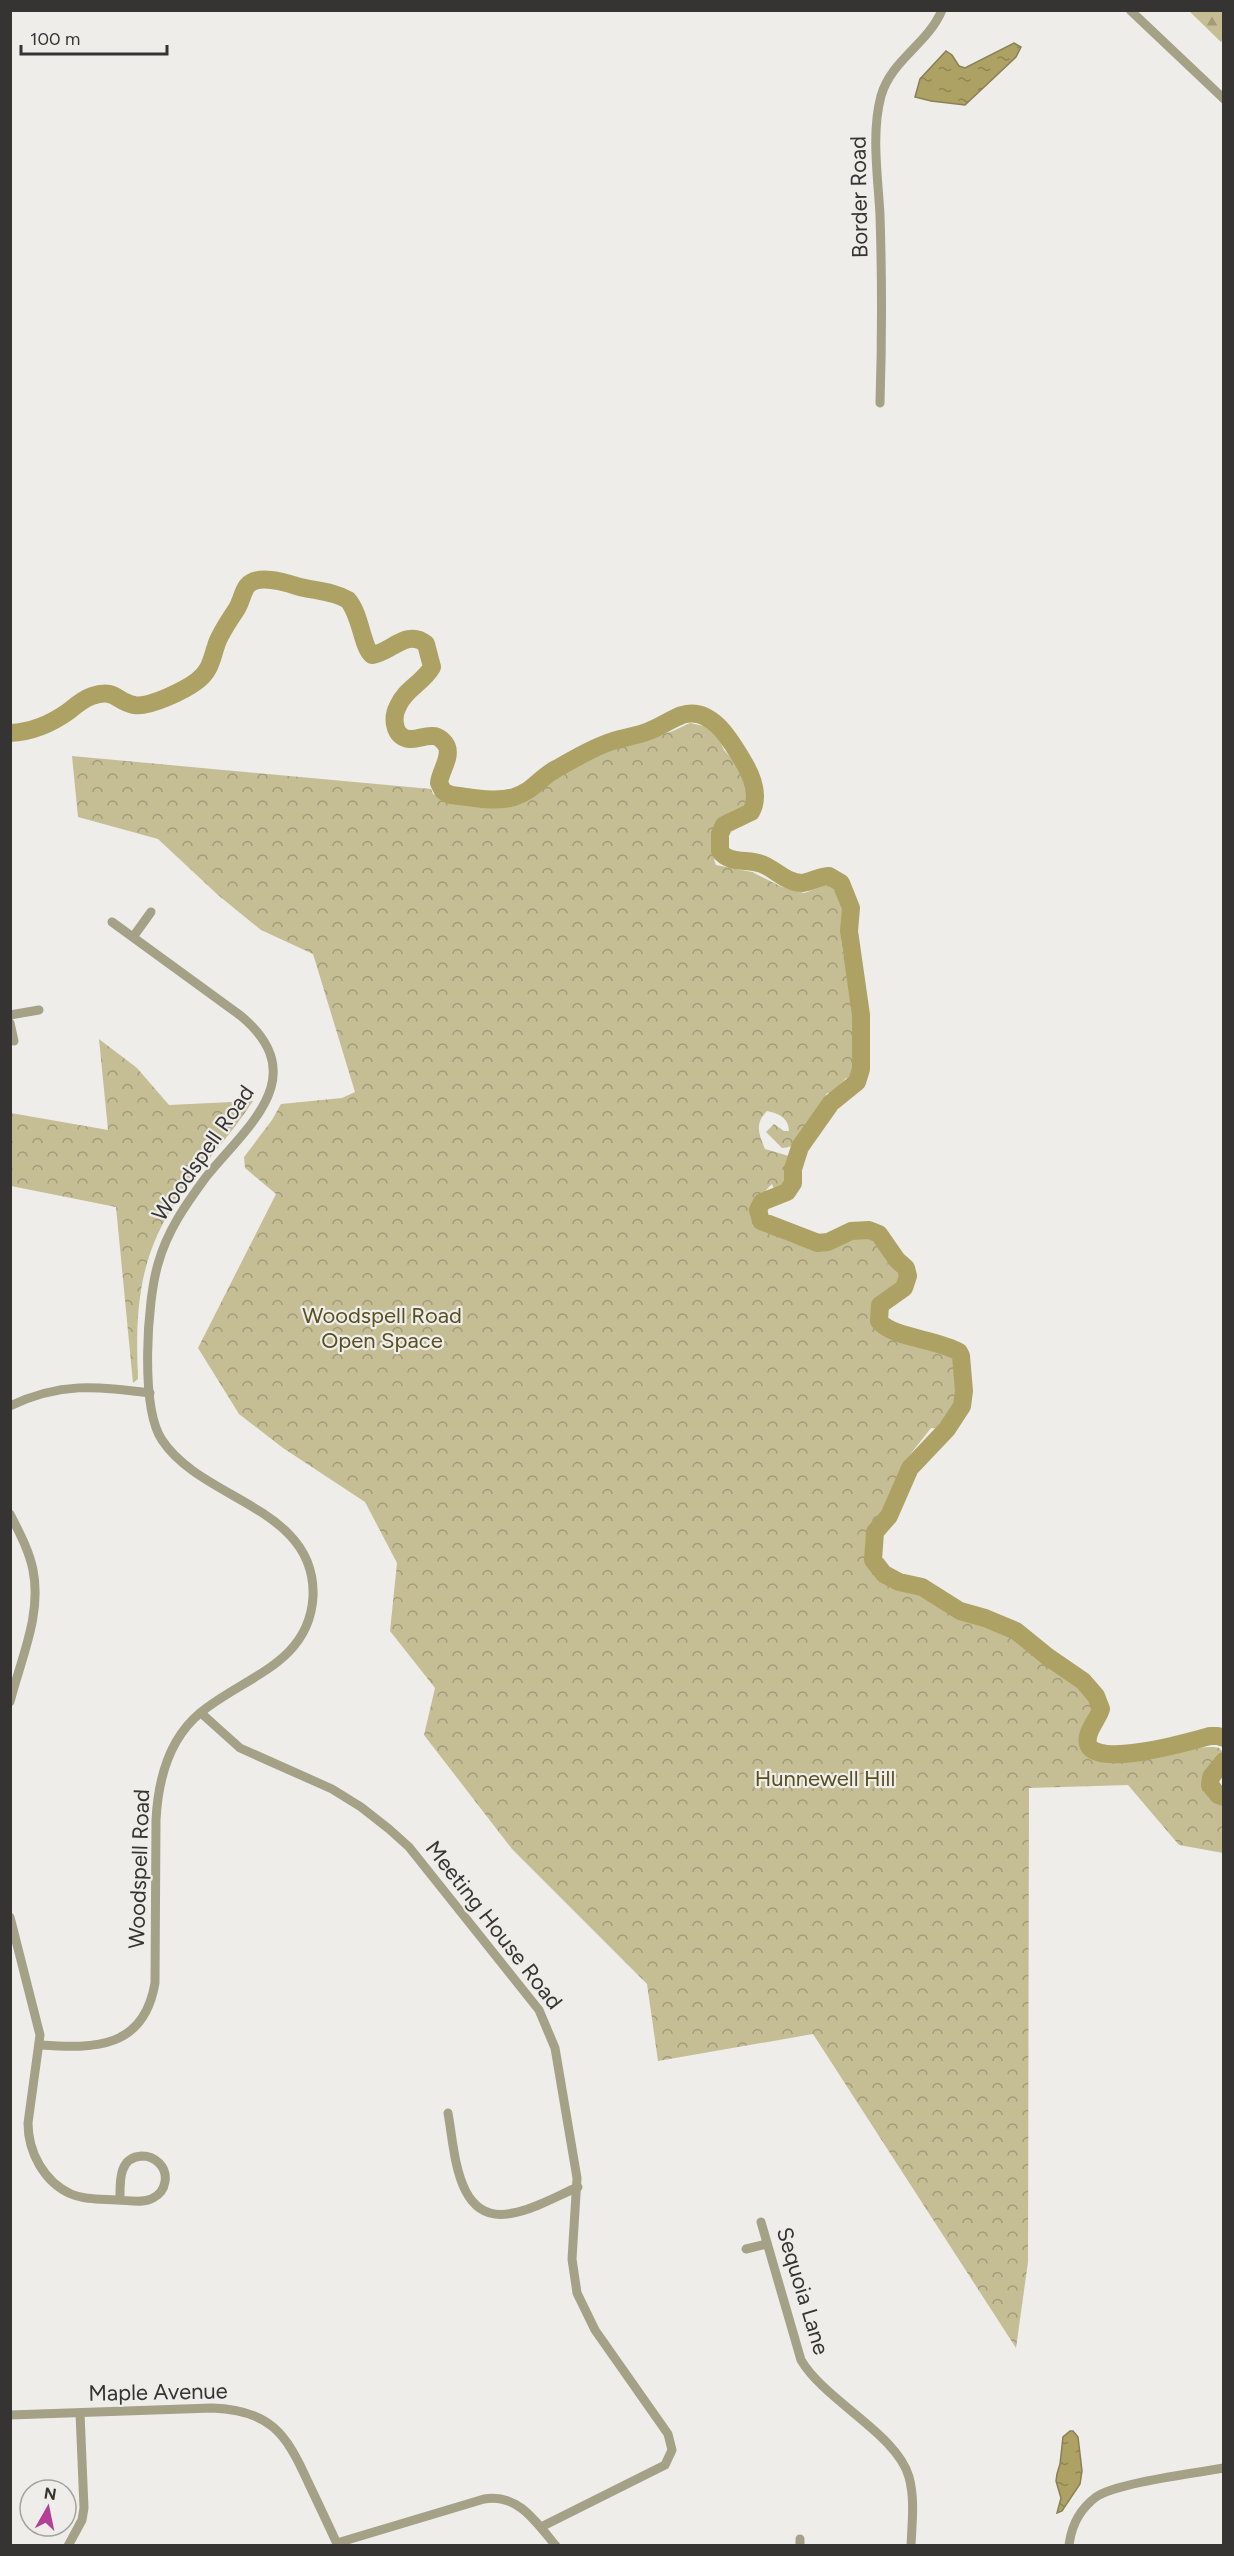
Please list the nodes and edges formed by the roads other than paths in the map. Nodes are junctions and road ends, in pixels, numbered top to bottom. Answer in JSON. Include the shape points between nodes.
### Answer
{"nodes":[{"id":1,"x":942,"y":10,"type":"edge"},
{"id":2,"x":1130,"y":10,"type":"edge"},
{"id":3,"x":1224,"y":99,"type":"edge"},
{"id":4,"x":880,"y":403,"type":"dead end"},
{"id":5,"x":151,"y":912,"type":"dead end"},
{"id":6,"x":112,"y":922,"type":"dead end"},
{"id":7,"x":133,"y":937,"type":"junction"},
{"id":8,"x":39,"y":1010,"type":"dead end"},
{"id":9,"x":10,"y":1015,"type":"edge"},
{"id":10,"x":10,"y":1023,"type":"edge"},
{"id":11,"x":14,"y":1041,"type":"dead end"},
{"id":12,"x":150,"y":1393,"type":"junction"},
{"id":13,"x":10,"y":1406,"type":"edge"},
{"id":14,"x":10,"y":1514,"type":"edge"},
{"id":15,"x":10,"y":1702,"type":"edge"},
{"id":16,"x":201,"y":1713,"type":"junction"},
{"id":17,"x":10,"y":1917,"type":"edge"},
{"id":18,"x":40,"y":2045,"type":"junction"},
{"id":19,"x":448,"y":2113,"type":"dead end"},
{"id":20,"x":578,"y":2187,"type":"junction"},
{"id":21,"x":120,"y":2200,"type":"junction"},
{"id":22,"x":761,"y":2222,"type":"dead end"},
{"id":23,"x":767,"y":2244,"type":"junction"},
{"id":24,"x":746,"y":2249,"type":"dead end"},
{"id":25,"x":80,"y":2413,"type":"junction"},
{"id":26,"x":10,"y":2415,"type":"edge"},
{"id":27,"x":1224,"y":2468,"type":"edge"},
{"id":28,"x":541,"y":2528,"type":"junction"},
{"id":29,"x":337,"y":2544,"type":"edge"},
{"id":30,"x":68,"y":2546,"type":"edge"},
{"id":31,"x":556,"y":2546,"type":"edge"},
{"id":32,"x":911,"y":2546,"type":"edge"},
{"id":33,"x":1069,"y":2546,"type":"edge"}],
"edges":[{"from":1,"to":4,"type":"street","name":"Border Road","via":[[928,34],[892,73],[879,108]]},
{"from":2,"to":3,"type":"street"},
{"from":5,"to":7,"type":"street"},
{"from":6,"to":7,"type":"street","name":"Woodspell Road"},
{"from":7,"to":12,"type":"street","name":"Woodspell Road","via":[[253,1026],[266,1046],[272,1066],[266,1103],[191,1197],[162,1251],[150,1299]]},
{"from":8,"to":9,"type":"street"},
{"from":10,"to":11,"type":"street"},
{"from":12,"to":13,"type":"street","via":[[77,1387],[30,1396]]},
{"from":12,"to":16,"type":"street","name":"Woodspell Road","via":[[155,1426],[169,1449],[198,1474],[279,1524],[300,1547],[312,1583],[309,1619],[299,1642],[286,1656]]},
{"from":14,"to":15,"type":"street","via":[[27,1549],[35,1591],[32,1626]]},
{"from":16,"to":18,"type":"street","name":"Woodspell Road","via":[[176,1744],[157,1797],[155,1983],[150,2007],[137,2026],[112,2042]]},
{"from":16,"to":20,"type":"street","name":"Meeting House Road","via":[[240,1748],[332,1789],[389,1829],[409,1847],[521,1986],[552,2037]]},
{"from":17,"to":18,"type":"street","via":[[36,2013]]},
{"from":18,"to":21,"type":"street","via":[[28,2123],[30,2145],[38,2163],[54,2183],[72,2194]]},
{"from":19,"to":20,"type":"street","via":[[462,2187],[482,2210],[502,2215],[521,2212]]},
{"from":20,"to":28,"type":"street","name":"Meeting House Road","via":[[572,2259],[577,2292],[595,2330],[668,2434],[672,2450],[665,2465]]},
{"from":21,"to":21,"type":"street","via":[[150,2200],[159,2194],[165,2180],[158,2163],[141,2156],[128,2162],[121,2174]]},
{"from":22,"to":23,"type":"street","name":"Sequoia Lane"},
{"from":23,"to":24,"type":"street"},
{"from":23,"to":32,"type":"street","name":"Sequoia Lane","via":[[794,2341],[806,2369],[894,2451],[905,2467],[912,2491]]},
{"from":25,"to":26,"type":"street","name":"Maple Avenue"},
{"from":25,"to":29,"type":"street","name":"Maple Avenue","via":[[224,2409],[257,2416],[289,2442]]},
{"from":25,"to":30,"type":"street","via":[[84,2508]]},
{"from":27,"to":33,"type":"street","via":[[1103,2493],[1082,2512]]},
{"from":28,"to":29,"type":"street","via":[[519,2506],[499,2497]]},
{"from":28,"to":31,"type":"street"}]}
